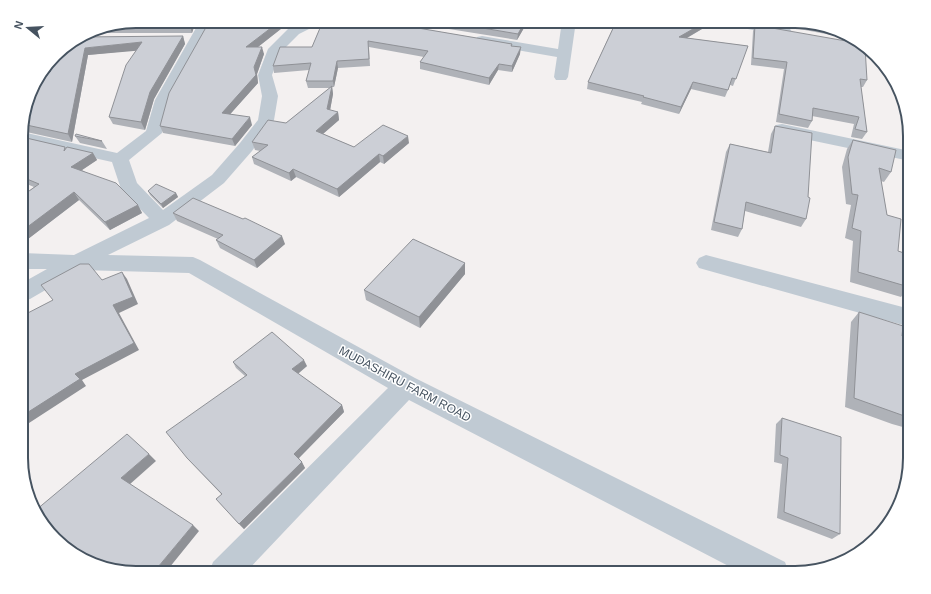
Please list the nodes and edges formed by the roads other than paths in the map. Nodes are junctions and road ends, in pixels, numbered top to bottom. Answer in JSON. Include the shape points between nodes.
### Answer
{"nodes":[{"id":1,"x":203,"y":28,"type":"edge"},
{"id":2,"x":300,"y":28,"type":"edge"},
{"id":3,"x":568,"y":28,"type":"edge"},
{"id":4,"x":764,"y":28,"type":"edge"},
{"id":5,"x":801,"y":35,"type":"edge"},
{"id":6,"x":181,"y":38,"type":"edge"},
{"id":7,"x":197,"y":38,"type":"junction"},
{"id":8,"x":471,"y":38,"type":"edge"},
{"id":9,"x":565,"y":54,"type":"junction"},
{"id":10,"x":561,"y":77,"type":"dead end"},
{"id":11,"x":777,"y":128,"type":"edge"},
{"id":12,"x":28,"y":138,"type":"edge"},
{"id":13,"x":903,"y":155,"type":"edge"},
{"id":14,"x":120,"y":159,"type":"junction"},
{"id":15,"x":162,"y":220,"type":"junction"},
{"id":16,"x":28,"y":261,"type":"edge"},
{"id":17,"x":75,"y":263,"type":"junction"},
{"id":18,"x":706,"y":263,"type":"dead end"},
{"id":19,"x":28,"y":290,"type":"edge"},
{"id":20,"x":903,"y":316,"type":"edge"},
{"id":21,"x":406,"y":386,"type":"junction"},
{"id":22,"x":231,"y":566,"type":"edge"},
{"id":23,"x":760,"y":566,"type":"edge"}],
"edges":[{"from":1,"to":7,"type":"street"},
{"from":2,"to":15,"type":"street","via":[[273,52],[265,75],[270,96],[266,120],[218,179]]},
{"from":3,"to":9,"type":"street"},
{"from":4,"to":5,"type":"street"},
{"from":6,"to":7,"type":"street"},
{"from":7,"to":14,"type":"street","via":[[163,100],[154,133]]},
{"from":8,"to":9,"type":"street"},
{"from":9,"to":10,"type":"street"},
{"from":11,"to":13,"type":"street"},
{"from":12,"to":14,"type":"street"},
{"from":14,"to":15,"type":"street","via":[[128,185]]},
{"from":15,"to":17,"type":"street"},
{"from":16,"to":17,"type":"street","name":"MUDASHIRU FARM ROAD"},
{"from":17,"to":19,"type":"street"},
{"from":17,"to":21,"type":"street","name":"MUDASHIRU FARM ROAD","via":[[192,265]]},
{"from":18,"to":20,"type":"street"},
{"from":21,"to":22,"type":"street"},
{"from":21,"to":23,"type":"street","name":"MUDASHIRU FARM ROAD"}]}
